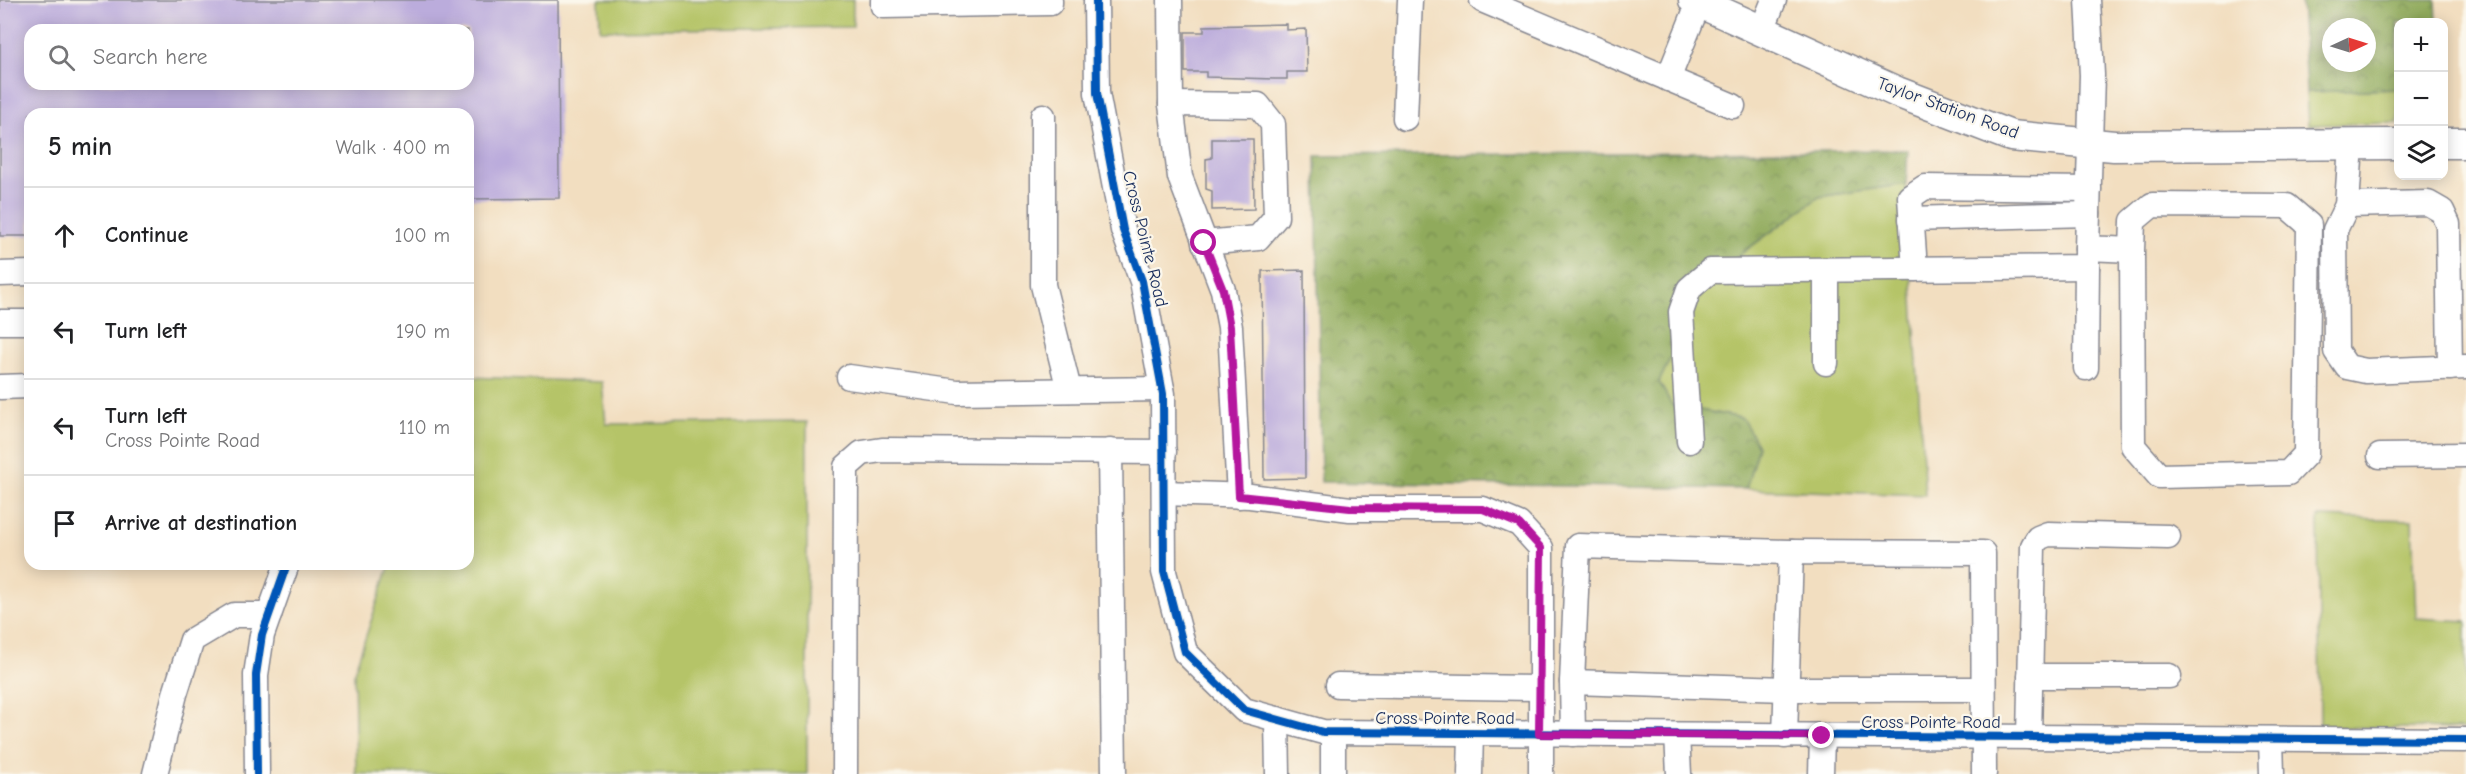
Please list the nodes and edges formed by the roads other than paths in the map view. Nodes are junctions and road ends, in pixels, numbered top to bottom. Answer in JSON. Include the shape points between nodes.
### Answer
{"nodes":[{"id":1,"x":883,"y":0,"type":"edge"},
{"id":2,"x":1050,"y":0,"type":"edge"},
{"id":3,"x":1096,"y":0,"type":"edge"},
{"id":4,"x":1170,"y":0,"type":"edge"},
{"id":5,"x":1410,"y":0,"type":"edge"},
{"id":6,"x":1482,"y":0,"type":"edge"},
{"id":7,"x":1774,"y":0,"type":"edge"},
{"id":8,"x":2088,"y":0,"type":"edge"},
{"id":9,"x":1696,"y":1,"type":"edge"},
{"id":10,"x":1762,"y":30,"type":"junction"},
{"id":11,"x":1668,"y":79,"type":"junction"},
{"id":12,"x":1171,"y":104,"type":"junction"},
{"id":13,"x":1733,"y":106,"type":"dead end"},
{"id":14,"x":1042,"y":116,"type":"dead end"},
{"id":15,"x":1405,"y":118,"type":"dead end"},
{"id":16,"x":2448,"y":143,"type":"edge"},
{"id":17,"x":2466,"y":143,"type":"edge"},
{"id":18,"x":2091,"y":144,"type":"junction"},
{"id":19,"x":2351,"y":144,"type":"junction"},
{"id":20,"x":2394,"y":144,"type":"edge"},
{"id":21,"x":2089,"y":189,"type":"junction"},
{"id":22,"x":2347,"y":205,"type":"junction"},
{"id":23,"x":2088,"y":214,"type":"junction"},
{"id":24,"x":1911,"y":219,"type":"junction"},
{"id":25,"x":1204,"y":243,"type":"junction"},
{"id":26,"x":2132,"y":250,"type":"junction"},
{"id":27,"x":2087,"y":258,"type":"junction"},
{"id":28,"x":1915,"y":269,"type":"junction"},
{"id":29,"x":1826,"y":270,"type":"junction"},
{"id":30,"x":24,"y":273,"type":"edge"},
{"id":31,"x":0,"y":274,"type":"edge"},
{"id":32,"x":0,"y":322,"type":"edge"},
{"id":33,"x":24,"y":322,"type":"edge"},
{"id":34,"x":1826,"y":363,"type":"dead end"},
{"id":35,"x":2086,"y":368,"type":"dead end"},
{"id":36,"x":2458,"y":368,"type":"edge"},
{"id":37,"x":849,"y":377,"type":"dead end"},
{"id":38,"x":24,"y":386,"type":"edge"},
{"id":39,"x":0,"y":387,"type":"edge"},
{"id":40,"x":1162,"y":389,"type":"junction"},
{"id":41,"x":1069,"y":390,"type":"junction"},
{"id":42,"x":1689,"y":441,"type":"dead end"},
{"id":43,"x":1110,"y":451,"type":"junction"},
{"id":44,"x":1164,"y":452,"type":"junction"},
{"id":45,"x":2466,"y":455,"type":"edge"},
{"id":46,"x":2380,"y":456,"type":"dead end"},
{"id":47,"x":1164,"y":493,"type":"junction"},
{"id":48,"x":1239,"y":496,"type":"junction"},
{"id":49,"x":2168,"y":537,"type":"dead end"},
{"id":50,"x":1791,"y":552,"type":"junction"},
{"id":51,"x":284,"y":570,"type":"edge"},
{"id":52,"x":269,"y":615,"type":"junction"},
{"id":53,"x":2030,"y":676,"type":"junction"},
{"id":54,"x":2169,"y":676,"type":"dead end"},
{"id":55,"x":1572,"y":682,"type":"junction"},
{"id":56,"x":1338,"y":685,"type":"dead end"},
{"id":57,"x":1540,"y":688,"type":"junction"},
{"id":58,"x":1786,"y":689,"type":"junction"},
{"id":59,"x":1983,"y":689,"type":"junction"},
{"id":60,"x":1277,"y":719,"type":"junction"},
{"id":61,"x":1333,"y":732,"type":"junction"},
{"id":62,"x":1471,"y":733,"type":"junction"},
{"id":63,"x":1539,"y":734,"type":"junction"},
{"id":64,"x":1572,"y":734,"type":"junction"},
{"id":65,"x":1677,"y":735,"type":"junction"},
{"id":66,"x":1785,"y":736,"type":"junction"},
{"id":67,"x":1822,"y":736,"type":"junction"},
{"id":68,"x":1982,"y":737,"type":"junction"},
{"id":69,"x":2029,"y":737,"type":"junction"},
{"id":70,"x":2271,"y":739,"type":"junction"},
{"id":71,"x":2466,"y":740,"type":"edge"},
{"id":72,"x":154,"y":774,"type":"edge"},
{"id":73,"x":257,"y":774,"type":"edge"},
{"id":74,"x":845,"y":774,"type":"edge"},
{"id":75,"x":1114,"y":774,"type":"edge"},
{"id":76,"x":1278,"y":774,"type":"edge"},
{"id":77,"x":1333,"y":774,"type":"edge"},
{"id":78,"x":1470,"y":774,"type":"edge"},
{"id":79,"x":1540,"y":774,"type":"edge"},
{"id":80,"x":1679,"y":774,"type":"edge"},
{"id":81,"x":1821,"y":774,"type":"edge"},
{"id":82,"x":1984,"y":774,"type":"edge"},
{"id":83,"x":2272,"y":774,"type":"edge"}],
"edges":[{"from":1,"to":2,"type":"street","via":[[884,6]]},
{"from":3,"to":40,"type":"street","name":"Cross Pointe Road","via":[[1097,93],[1123,230],[1142,281]]},
{"from":4,"to":12,"type":"street"},
{"from":5,"to":15,"type":"street"},
{"from":6,"to":11,"type":"street"},
{"from":7,"to":10,"type":"street"},
{"from":8,"to":18,"type":"street"},
{"from":9,"to":10,"type":"main road","name":"Taylor Station Road"},
{"from":9,"to":11,"type":"street"},
{"from":10,"to":18,"type":"main road","name":"Taylor Station Road","via":[[1897,92],[2011,136]]},
{"from":11,"to":13,"type":"street"},
{"from":12,"to":25,"type":"street","via":[[1180,177]]},
{"from":12,"to":25,"type":"street","via":[[1258,105],[1273,124],[1276,217],[1258,238]]},
{"from":14,"to":41,"type":"street","via":[[1043,285]]},
{"from":16,"to":17,"type":"main road"},
{"from":18,"to":19,"type":"main road","name":"Taylor Station Road"},
{"from":18,"to":21,"type":"street"},
{"from":19,"to":20,"type":"main road","name":"Taylor Station Road"},
{"from":19,"to":22,"type":"street"},
{"from":21,"to":23,"type":"street"},
{"from":21,"to":24,"type":"street","via":[[1925,188],[1910,197]]},
{"from":22,"to":36,"type":"street","via":[[2428,203],[2442,211],[2448,225]]},
{"from":22,"to":36,"type":"street","via":[[2336,230],[2336,351],[2347,367],[2366,371]]},
{"from":23,"to":24,"type":"street"},
{"from":23,"to":27,"type":"street"},
{"from":24,"to":28,"type":"street"},
{"from":25,"to":48,"type":"street","via":[[1223,290],[1230,327]]},
{"from":26,"to":26,"type":"street","via":[[2133,221],[2152,205],[2287,206],[2309,225],[2307,454],[2288,473],[2159,476],[2133,446]]},
{"from":26,"to":27,"type":"street"},
{"from":27,"to":28,"type":"street"},
{"from":27,"to":35,"type":"street"},
{"from":28,"to":29,"type":"street"},
{"from":29,"to":34,"type":"street"},
{"from":29,"to":42,"type":"street","via":[[1710,271],[1689,289],[1681,312]]},
{"from":30,"to":31,"type":"street"},
{"from":32,"to":33,"type":"street"},
{"from":37,"to":41,"type":"street","via":[[957,392]]},
{"from":38,"to":39,"type":"street"},
{"from":40,"to":41,"type":"street"},
{"from":40,"to":44,"type":"street","name":"Cross Pointe Road"},
{"from":43,"to":44,"type":"street"},
{"from":43,"to":74,"type":"street","via":[[882,450],[862,453],[846,467]]},
{"from":43,"to":75,"type":"street"},
{"from":44,"to":47,"type":"street","name":"Cross Pointe Road"},
{"from":45,"to":46,"type":"street"},
{"from":47,"to":48,"type":"street"},
{"from":47,"to":60,"type":"street","name":"Cross Pointe Road","via":[[1164,572],[1185,652],[1244,710]]},
{"from":48,"to":57,"type":"street","via":[[1350,508],[1483,509],[1519,524],[1541,548]]},
{"from":49,"to":53,"type":"street","via":[[2048,534],[2038,538],[2033,546]]},
{"from":50,"to":55,"type":"street","via":[[1578,546]]},
{"from":50,"to":58,"type":"street"},
{"from":50,"to":59,"type":"street","via":[[1983,553]]},
{"from":51,"to":52,"type":"street"},
{"from":52,"to":72,"type":"street","via":[[234,615],[192,640]]},
{"from":52,"to":73,"type":"street","via":[[256,675]]},
{"from":53,"to":54,"type":"street"},
{"from":53,"to":69,"type":"street"},
{"from":55,"to":58,"type":"street"},
{"from":55,"to":64,"type":"street"},
{"from":56,"to":57,"type":"street"},
{"from":57,"to":63,"type":"street"},
{"from":58,"to":59,"type":"street"},
{"from":58,"to":66,"type":"street"},
{"from":59,"to":68,"type":"street"},
{"from":60,"to":61,"type":"street","name":"Cross Pointe Road"},
{"from":60,"to":76,"type":"street"},
{"from":61,"to":62,"type":"street","name":"Cross Pointe Road"},
{"from":61,"to":77,"type":"street"},
{"from":62,"to":63,"type":"street","name":"Cross Pointe Road"},
{"from":62,"to":78,"type":"street"},
{"from":63,"to":64,"type":"street","name":"Cross Pointe Road"},
{"from":63,"to":79,"type":"street"},
{"from":64,"to":65,"type":"street","name":"Cross Pointe Road"},
{"from":65,"to":66,"type":"street","name":"Cross Pointe Road"},
{"from":65,"to":80,"type":"street"},
{"from":66,"to":67,"type":"street","name":"Cross Pointe Road"},
{"from":67,"to":68,"type":"street","name":"Cross Pointe Road"},
{"from":67,"to":81,"type":"street"},
{"from":68,"to":69,"type":"street","name":"Cross Pointe Road"},
{"from":68,"to":82,"type":"street"},
{"from":69,"to":70,"type":"street","name":"Cross Pointe Road"},
{"from":70,"to":71,"type":"street","name":"Cross Pointe Road"},
{"from":70,"to":83,"type":"street"}]}
